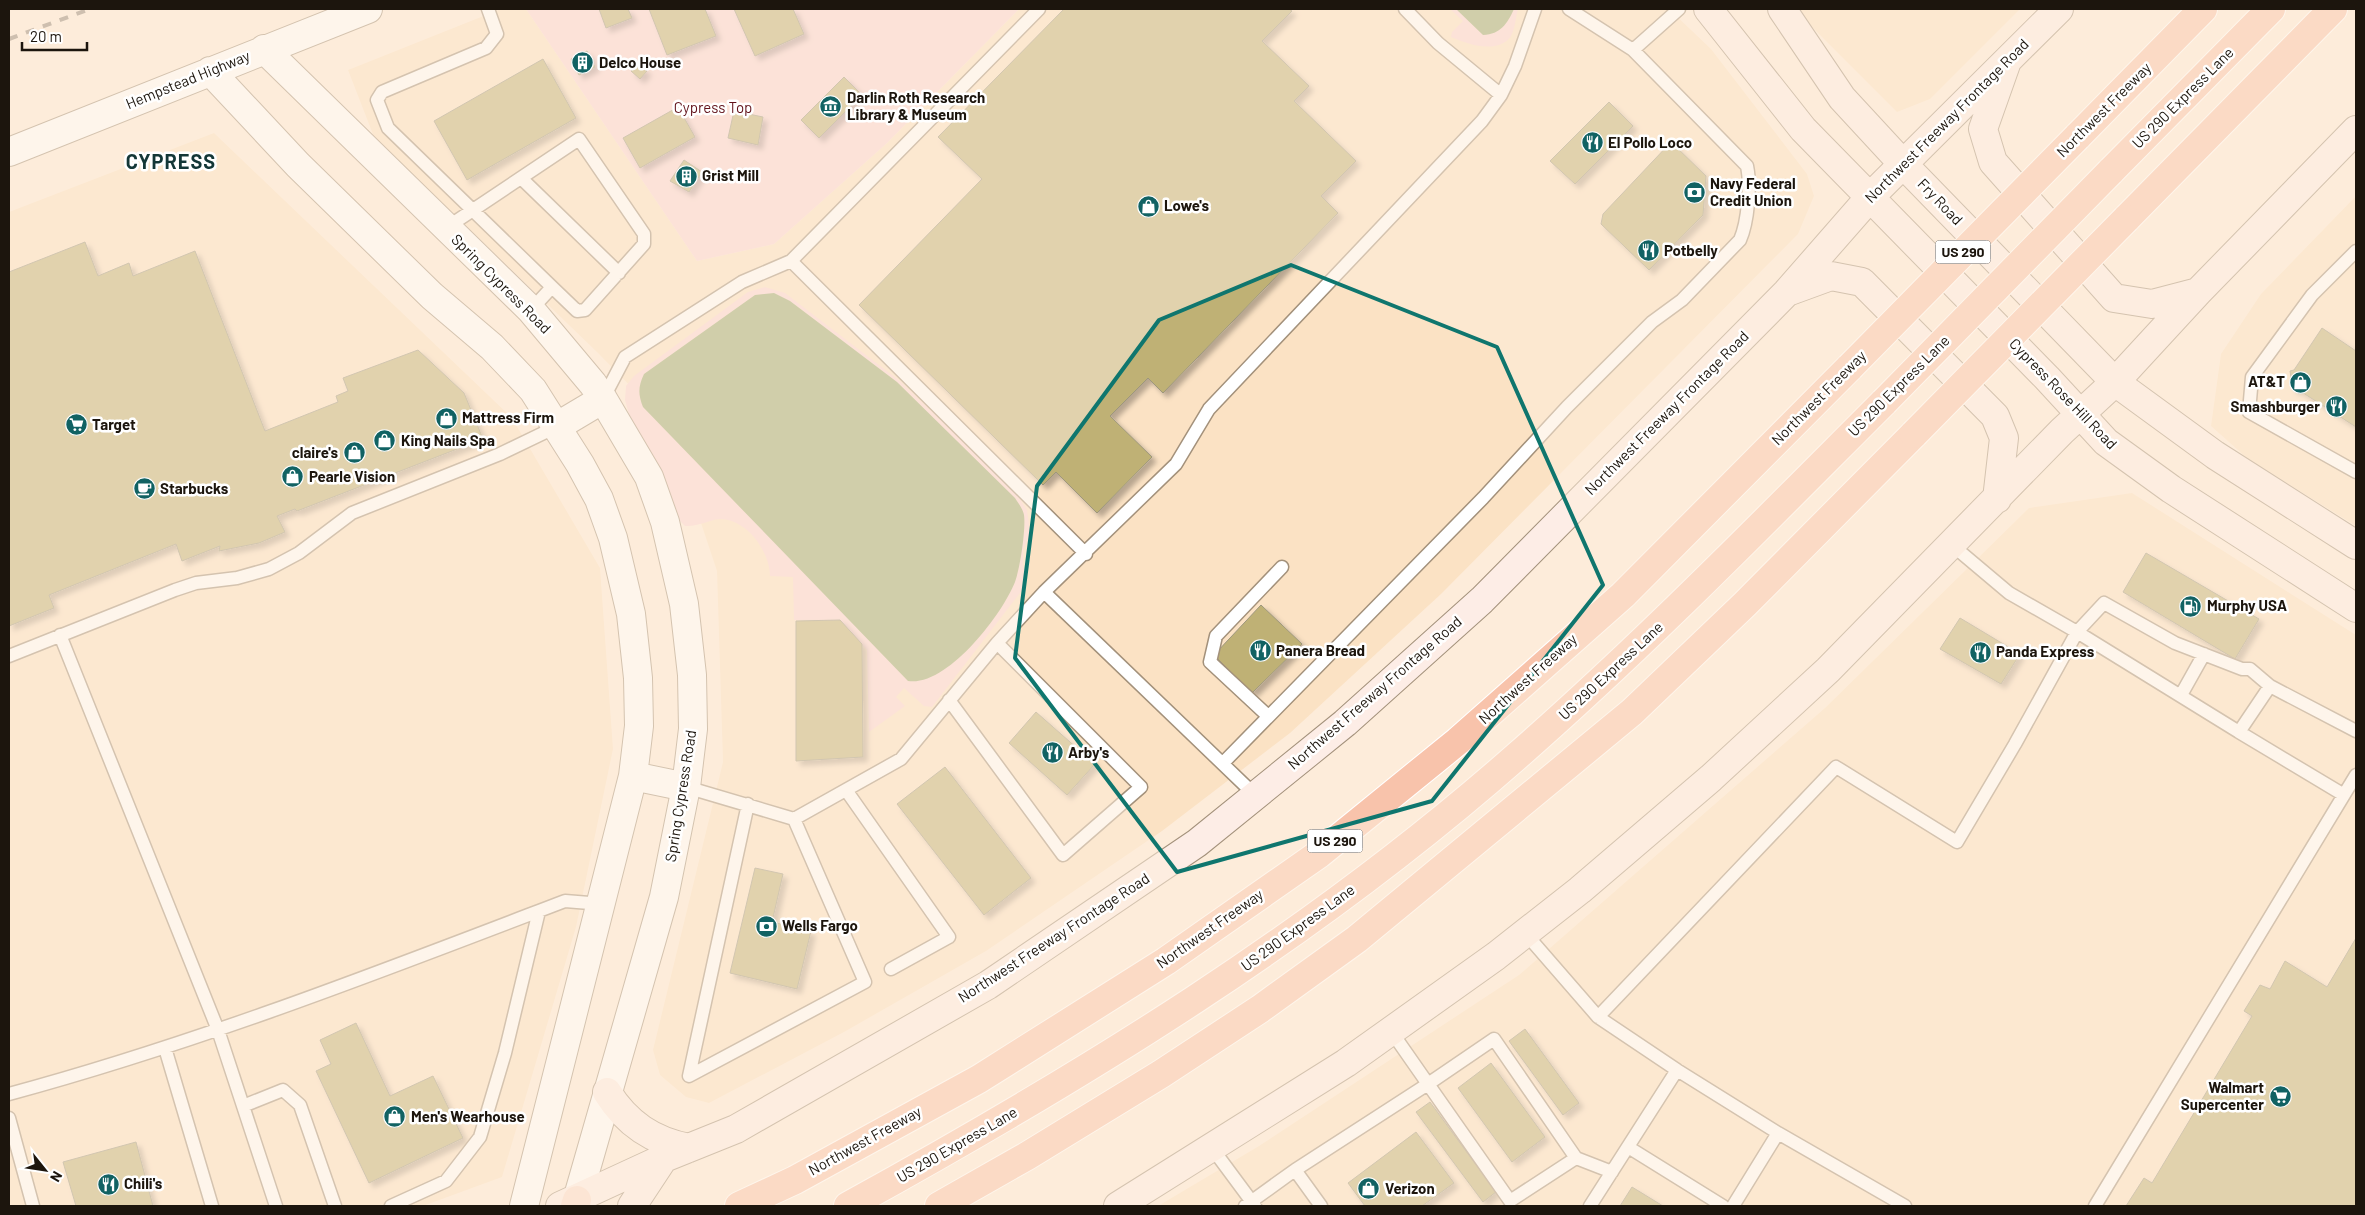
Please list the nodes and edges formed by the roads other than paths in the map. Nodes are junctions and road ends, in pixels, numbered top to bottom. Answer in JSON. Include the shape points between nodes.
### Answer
{"nodes":[{"id":1,"x":368,"y":9,"type":"edge"},
{"id":2,"x":488,"y":9,"type":"edge"},
{"id":3,"x":1039,"y":9,"type":"edge"},
{"id":4,"x":1405,"y":9,"type":"edge"},
{"id":5,"x":1535,"y":9,"type":"edge"},
{"id":6,"x":1569,"y":9,"type":"edge"},
{"id":7,"x":1679,"y":9,"type":"edge"},
{"id":8,"x":1708,"y":9,"type":"edge"},
{"id":9,"x":1782,"y":9,"type":"edge"},
{"id":10,"x":2058,"y":9,"type":"edge"},
{"id":11,"x":2204,"y":9,"type":"edge"},
{"id":12,"x":2271,"y":9,"type":"edge"},
{"id":13,"x":2333,"y":9,"type":"edge"},
{"id":14,"x":264,"y":49,"type":"junction"},
{"id":15,"x":1633,"y":50,"type":"junction"},
{"id":16,"x":2008,"y":58,"type":"junction"},
{"id":17,"x":210,"y":71,"type":"junction"},
{"id":18,"x":1501,"y":95,"type":"junction"},
{"id":19,"x":2356,"y":130,"type":"edge"},
{"id":20,"x":9,"y":152,"type":"edge"},
{"id":21,"x":1903,"y":164,"type":"junction"},
{"id":22,"x":521,"y":178,"type":"junction"},
{"id":23,"x":1871,"y":196,"type":"junction"},
{"id":24,"x":472,"y":211,"type":"junction"},
{"id":25,"x":446,"y":228,"type":"junction"},
{"id":26,"x":2354,"y":257,"type":"edge"},
{"id":27,"x":791,"y":261,"type":"junction"},
{"id":28,"x":619,"y":273,"type":"junction"},
{"id":29,"x":552,"y":287,"type":"junction"},
{"id":30,"x":1787,"y":292,"type":"junction"},
{"id":31,"x":2198,"y":292,"type":"junction"},
{"id":32,"x":532,"y":310,"type":"junction"},
{"id":33,"x":2115,"y":382,"type":"junction"},
{"id":34,"x":603,"y":400,"type":"junction"},
{"id":35,"x":2079,"y":414,"type":"junction"},
{"id":36,"x":556,"y":426,"type":"junction"},
{"id":37,"x":2356,"y":472,"type":"edge"},
{"id":38,"x":1997,"y":499,"type":"junction"},
{"id":39,"x":1952,"y":544,"type":"junction"},
{"id":40,"x":2356,"y":545,"type":"edge"},
{"id":41,"x":1086,"y":554,"type":"junction"},
{"id":42,"x":1282,"y":567,"type":"dead end"},
{"id":43,"x":1044,"y":592,"type":"junction"},
{"id":44,"x":2356,"y":608,"type":"edge"},
{"id":45,"x":2077,"y":632,"type":"junction"},
{"id":46,"x":60,"y":636,"type":"junction"},
{"id":47,"x":997,"y":643,"type":"junction"},
{"id":48,"x":2204,"y":654,"type":"junction"},
{"id":49,"x":9,"y":656,"type":"edge"},
{"id":50,"x":2270,"y":686,"type":"junction"},
{"id":51,"x":2181,"y":695,"type":"junction"},
{"id":52,"x":949,"y":700,"type":"junction"},
{"id":53,"x":1268,"y":716,"type":"junction"},
{"id":54,"x":2356,"y":731,"type":"edge"},
{"id":55,"x":2239,"y":732,"type":"junction"},
{"id":56,"x":1223,"y":763,"type":"junction"},
{"id":57,"x":633,"y":776,"type":"junction"},
{"id":58,"x":2356,"y":776,"type":"edge"},
{"id":59,"x":686,"y":787,"type":"junction"},
{"id":60,"x":846,"y":790,"type":"junction"},
{"id":61,"x":1255,"y":795,"type":"junction"},
{"id":62,"x":2344,"y":795,"type":"junction"},
{"id":63,"x":748,"y":804,"type":"junction"},
{"id":64,"x":794,"y":819,"type":"junction"},
{"id":65,"x":602,"y":904,"type":"junction"},
{"id":66,"x":539,"y":911,"type":"junction"},
{"id":67,"x":1525,"y":933,"type":"junction"},
{"id":68,"x":891,"y":969,"type":"dead end"},
{"id":69,"x":1598,"y":1016,"type":"junction"},
{"id":70,"x":218,"y":1030,"type":"junction"},
{"id":71,"x":1391,"y":1031,"type":"junction"},
{"id":72,"x":165,"y":1048,"type":"junction"},
{"id":73,"x":1677,"y":1070,"type":"junction"},
{"id":74,"x":1428,"y":1084,"type":"junction"},
{"id":75,"x":607,"y":1092,"type":"junction"},
{"id":76,"x":9,"y":1094,"type":"edge"},
{"id":77,"x":243,"y":1106,"type":"junction"},
{"id":78,"x":9,"y":1118,"type":"edge"},
{"id":79,"x":1778,"y":1133,"type":"junction"},
{"id":80,"x":1628,"y":1147,"type":"junction"},
{"id":81,"x":689,"y":1148,"type":"junction"},
{"id":82,"x":1212,"y":1148,"type":"junction"},
{"id":83,"x":664,"y":1158,"type":"junction"},
{"id":84,"x":1576,"y":1158,"type":"junction"},
{"id":85,"x":1295,"y":1170,"type":"junction"},
{"id":86,"x":1612,"y":1172,"type":"junction"},
{"id":87,"x":571,"y":1204,"type":"edge"},
{"id":88,"x":1251,"y":1205,"type":"edge"},
{"id":89,"x":33,"y":1206,"type":"edge"},
{"id":90,"x":212,"y":1206,"type":"edge"},
{"id":91,"x":276,"y":1206,"type":"edge"},
{"id":92,"x":335,"y":1206,"type":"edge"},
{"id":93,"x":391,"y":1206,"type":"edge"},
{"id":94,"x":524,"y":1206,"type":"edge"},
{"id":95,"x":632,"y":1206,"type":"edge"},
{"id":96,"x":739,"y":1206,"type":"edge"},
{"id":97,"x":848,"y":1206,"type":"edge"},
{"id":98,"x":939,"y":1206,"type":"edge"},
{"id":99,"x":1118,"y":1206,"type":"edge"},
{"id":100,"x":1321,"y":1206,"type":"edge"},
{"id":101,"x":1590,"y":1206,"type":"edge"},
{"id":102,"x":1724,"y":1206,"type":"edge"},
{"id":103,"x":1733,"y":1206,"type":"edge"},
{"id":104,"x":1905,"y":1206,"type":"edge"},
{"id":105,"x":2095,"y":1206,"type":"edge"}],
"edges":[{"from":1,"to":14,"type":"street","name":"Hempstead Highway"},
{"from":2,"to":24,"type":"lane","via":[[497,34],[486,48],[382,92],[377,100],[388,128]]},
{"from":3,"to":27,"type":"lane"},
{"from":4,"to":18,"type":"lane","via":[[1438,43]]},
{"from":5,"to":18,"type":"lane"},
{"from":6,"to":15,"type":"lane"},
{"from":7,"to":15,"type":"lane"},
{"from":8,"to":23,"type":"main road","via":[[1803,129]]},
{"from":9,"to":21,"type":"main road","name":"Fry Road","via":[[1842,98]]},
{"from":10,"to":16,"type":"main road","name":"Northwest Freeway Frontage Road"},
{"from":11,"to":96,"type":"highway","name":"Northwest Freeway","number":"US 290","bridge":true,"via":[[1623,595],[1458,741],[1319,854],[1166,961],[980,1079],[795,1180]]},
{"from":12,"to":97,"type":"highway","name":"US 290 Express Lane","bridge":true,"via":[[1649,637],[1516,758],[1410,844],[1245,967],[1127,1045],[976,1136]]},
{"from":13,"to":98,"type":"highway","bridge":true,"via":[[1745,604],[1632,712],[1357,939],[1260,1009],[1162,1074]]},
{"from":14,"to":17,"type":"street","name":"Hempstead Highway"},
{"from":14,"to":25,"type":"street","name":"Spring Cypress Road"},
{"from":15,"to":53,"type":"lane","via":[[1747,166],[1744,231],[1740,240],[1682,300],[1652,322],[1574,400],[1483,498]]},
{"from":16,"to":21,"type":"main road","name":"Northwest Freeway Frontage Road"},
{"from":16,"to":31,"type":"main road","via":[[1983,129],[1993,162],[2114,298],[2152,304]]},
{"from":17,"to":20,"type":"street","name":"Hempstead Highway"},
{"from":17,"to":36,"type":"street","via":[[298,165],[432,296],[499,354],[533,390]]},
{"from":18,"to":41,"type":"lane","via":[[1482,121],[1209,409],[1176,464]]},
{"from":19,"to":31,"type":"main road"},
{"from":21,"to":23,"type":"main road","name":"Northwest Freeway Frontage Road"},
{"from":21,"to":33,"type":"main road","name":"Fry Road"},
{"from":22,"to":24,"type":"lane"},
{"from":22,"to":28,"type":"lane"},
{"from":22,"to":28,"type":"lane","via":[[579,139],[644,234],[644,244]]},
{"from":23,"to":30,"type":"main road","name":"Northwest Freeway Frontage Road"},
{"from":23,"to":35,"type":"main road","name":"Cypress Rose Hill Road"},
{"from":24,"to":25,"type":"lane"},
{"from":24,"to":29,"type":"lane"},
{"from":25,"to":32,"type":"street","name":"Spring Cypress Road"},
{"from":26,"to":37,"type":"lane","via":[[2312,296],[2252,377],[2249,412]]},
{"from":27,"to":34,"type":"lane","via":[[742,282],[625,357]]},
{"from":27,"to":41,"type":"lane"},
{"from":28,"to":29,"type":"lane","via":[[585,310],[577,311]]},
{"from":29,"to":32,"type":"lane"},
{"from":30,"to":38,"type":"main road","via":[[1832,276],[1862,282],[1996,416],[2004,438]]},
{"from":30,"to":61,"type":"main road","name":"Northwest Freeway Frontage Road","via":[[1482,600],[1345,723]]},
{"from":31,"to":33,"type":"main road"},
{"from":32,"to":34,"type":"street","name":"Spring Cypress Road"},
{"from":33,"to":35,"type":"main road"},
{"from":33,"to":40,"type":"main road","via":[[2215,455]]},
{"from":34,"to":36,"type":"street"},
{"from":34,"to":59,"type":"street","name":"Spring Cypress Road","via":[[649,476],[675,559],[692,675],[693,729]]},
{"from":35,"to":38,"type":"main road"},
{"from":35,"to":44,"type":"main road","name":"Cypress Rose Hill Road","via":[[2106,442],[2171,489]]},
{"from":36,"to":46,"type":"lane","via":[[500,454],[352,513],[299,553],[269,569],[237,578],[189,585]]},
{"from":36,"to":57,"type":"street","via":[[600,499],[622,572],[631,614],[638,678],[639,726]]},
{"from":38,"to":39,"type":"main road"},
{"from":39,"to":45,"type":"lane","via":[[2009,593]]},
{"from":39,"to":67,"type":"main road","via":[[1828,670],[1711,778]]},
{"from":41,"to":43,"type":"lane"},
{"from":42,"to":53,"type":"lane","via":[[1216,636],[1210,662]]},
{"from":43,"to":47,"type":"lane"},
{"from":43,"to":56,"type":"lane"},
{"from":45,"to":48,"type":"lane","via":[[2104,603],[2175,643]]},
{"from":45,"to":51,"type":"lane"},
{"from":45,"to":69,"type":"lane","via":[[1957,842],[1836,767]]},
{"from":46,"to":49,"type":"lane"},
{"from":46,"to":70,"type":"lane"},
{"from":47,"to":52,"type":"lane"},
{"from":47,"to":52,"type":"lane","via":[[1141,787],[1062,855]]},
{"from":48,"to":50,"type":"lane","via":[[2250,669]]},
{"from":48,"to":51,"type":"lane"},
{"from":50,"to":54,"type":"lane"},
{"from":50,"to":55,"type":"lane"},
{"from":51,"to":55,"type":"lane"},
{"from":52,"to":60,"type":"lane","via":[[901,759]]},
{"from":53,"to":56,"type":"lane"},
{"from":55,"to":62,"type":"lane"},
{"from":56,"to":61,"type":"lane"},
{"from":57,"to":59,"type":"street"},
{"from":57,"to":65,"type":"street"},
{"from":58,"to":62,"type":"lane"},
{"from":59,"to":63,"type":"lane"},
{"from":59,"to":75,"type":"street","name":"Spring Cypress Road","via":[[664,897]]},
{"from":60,"to":64,"type":"lane"},
{"from":60,"to":68,"type":"lane","via":[[949,937]]},
{"from":61,"to":81,"type":"main road","name":"Northwest Freeway Frontage Road","via":[[1197,843],[988,985],[736,1129]]},
{"from":62,"to":105,"type":"lane"},
{"from":63,"to":64,"type":"lane"},
{"from":63,"to":64,"type":"lane","via":[[689,1076],[865,982]]},
{"from":65,"to":66,"type":"lane","via":[[565,901]]},
{"from":65,"to":94,"type":"street"},
{"from":66,"to":70,"type":"lane"},
{"from":66,"to":93,"type":"lane","via":[[505,1054],[480,1137],[446,1181]]},
{"from":67,"to":69,"type":"lane"},
{"from":67,"to":71,"type":"main road"},
{"from":69,"to":73,"type":"lane"},
{"from":70,"to":72,"type":"lane"},
{"from":70,"to":77,"type":"lane"},
{"from":71,"to":74,"type":"lane"},
{"from":71,"to":82,"type":"main road"},
{"from":72,"to":76,"type":"lane"},
{"from":72,"to":90,"type":"lane"},
{"from":73,"to":79,"type":"lane"},
{"from":73,"to":80,"type":"lane"},
{"from":74,"to":84,"type":"lane","via":[[1510,1201]]},
{"from":74,"to":84,"type":"lane","via":[[1494,1039]]},
{"from":74,"to":85,"type":"lane"},
{"from":75,"to":81,"type":"main road","via":[[625,1116],[648,1134]]},
{"from":75,"to":87,"type":"street","name":"Spring Cypress Road"},
{"from":77,"to":91,"type":"lane"},
{"from":77,"to":92,"type":"lane","via":[[283,1090],[300,1105]]},
{"from":78,"to":89,"type":"lane"},
{"from":79,"to":103,"type":"lane"},
{"from":79,"to":104,"type":"lane"},
{"from":80,"to":86,"type":"lane"},
{"from":80,"to":102,"type":"lane"},
{"from":81,"to":83,"type":"main road","name":"Northwest Freeway Frontage Road"},
{"from":82,"to":88,"type":"lane"},
{"from":82,"to":99,"type":"main road"},
{"from":83,"to":87,"type":"main road","name":"Northwest Freeway Frontage Road"},
{"from":83,"to":95,"type":"main road"},
{"from":84,"to":86,"type":"lane"},
{"from":85,"to":88,"type":"lane"},
{"from":85,"to":100,"type":"lane"},
{"from":86,"to":101,"type":"lane"}]}
